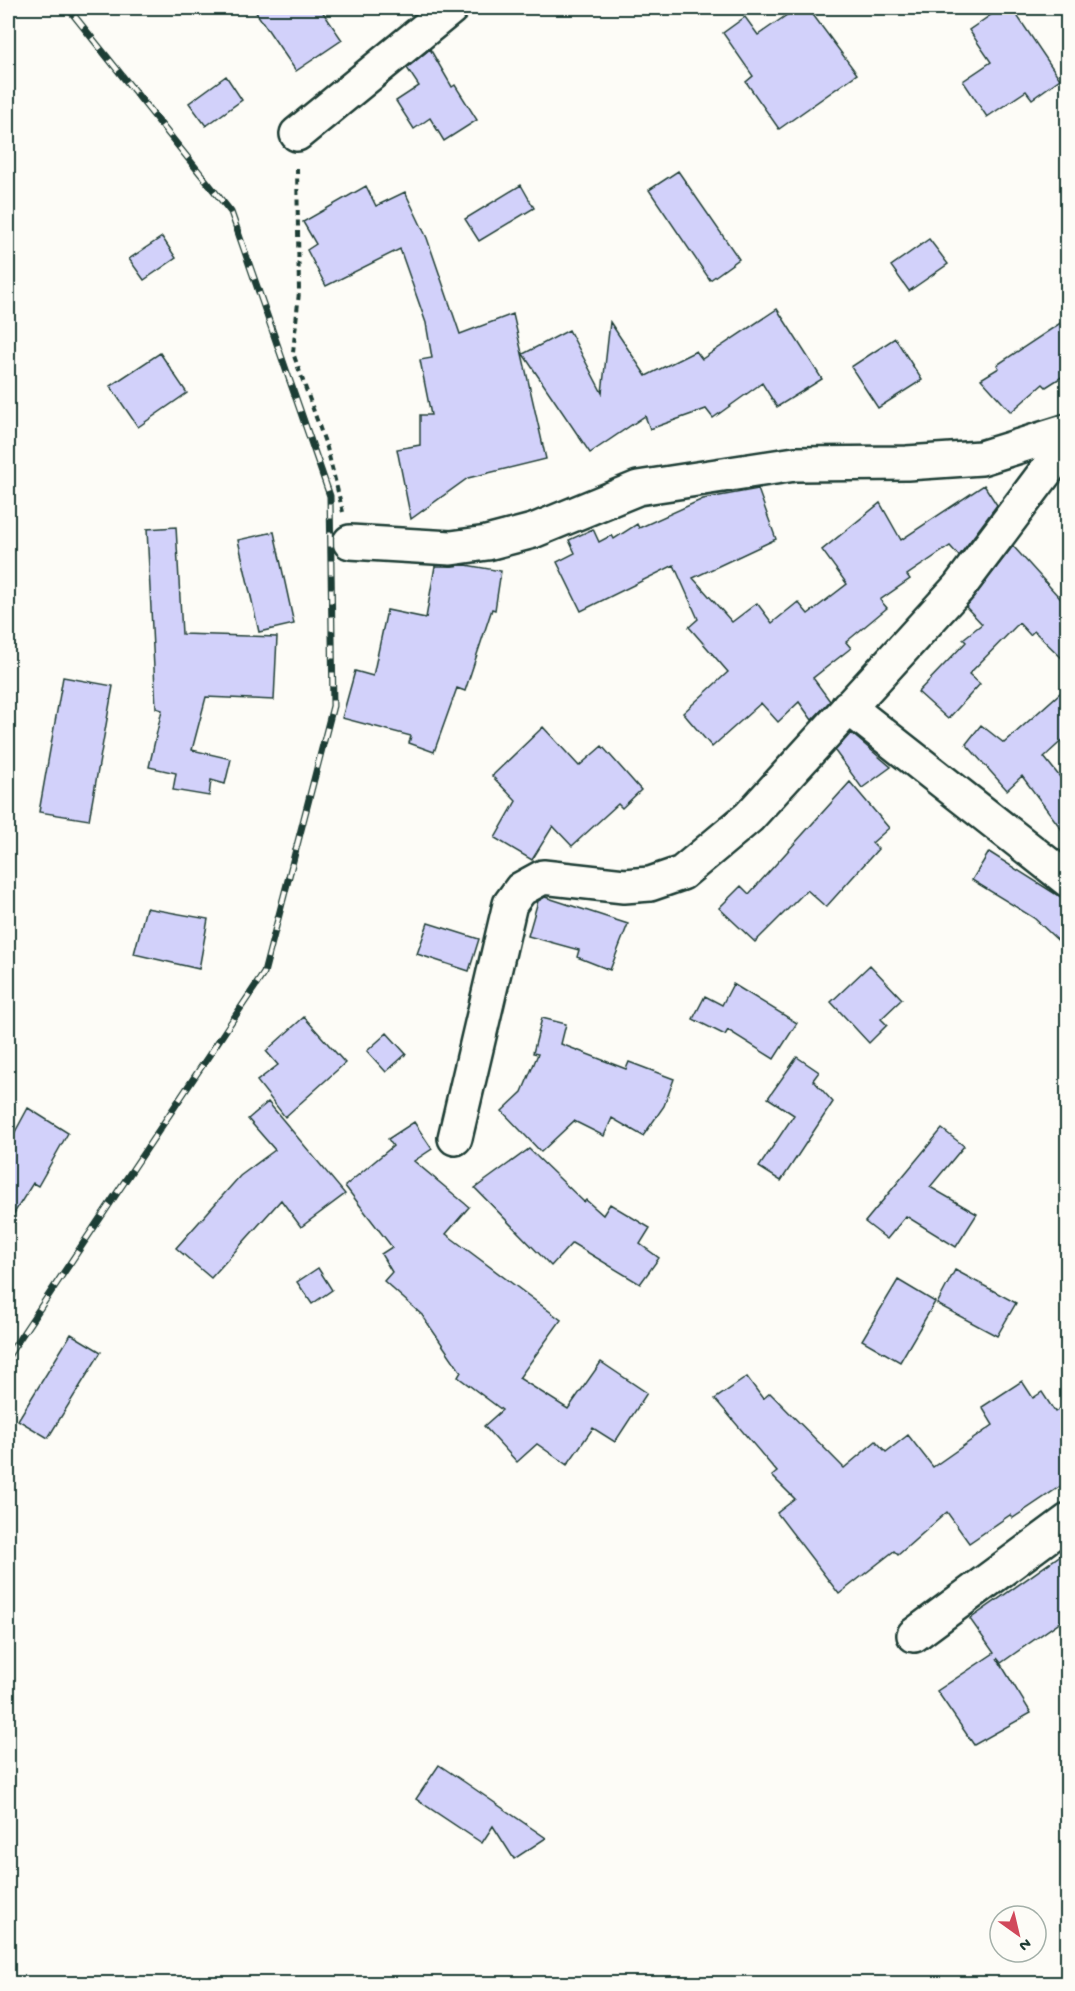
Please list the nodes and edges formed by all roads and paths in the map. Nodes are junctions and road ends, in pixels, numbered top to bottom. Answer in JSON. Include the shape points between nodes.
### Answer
{"nodes":[{"id":1,"x":451,"y":8,"type":"edge"},
{"id":2,"x":297,"y":134,"type":"joint"},
{"id":3,"x":1068,"y":431,"type":"edge"},
{"id":4,"x":1068,"y":442,"type":"edge"},
{"id":5,"x":350,"y":542,"type":"joint"},
{"id":6,"x":848,"y":707,"type":"junction"},
{"id":7,"x":1068,"y":880,"type":"edge"},
{"id":8,"x":454,"y":1138,"type":"dead end"},
{"id":9,"x":1068,"y":1521,"type":"edge"},
{"id":10,"x":914,"y":1635,"type":"dead end"}],
"edges":[{"from":1,"to":2,"type":"street"},
{"from":2,"to":5,"type":"path","via":[[298,292],[293,353],[327,448]]},
{"from":3,"to":5,"type":"street","via":[[981,458],[908,464],[795,464],[638,488],[533,531],[487,543],[451,548]]},
{"from":4,"to":6,"type":"street","via":[[958,587]]},
{"from":6,"to":7,"type":"street"},
{"from":6,"to":8,"type":"street","via":[[749,817],[682,873],[650,884],[624,886],[543,876],[521,889],[510,904]]},
{"from":9,"to":10,"type":"street"}]}
